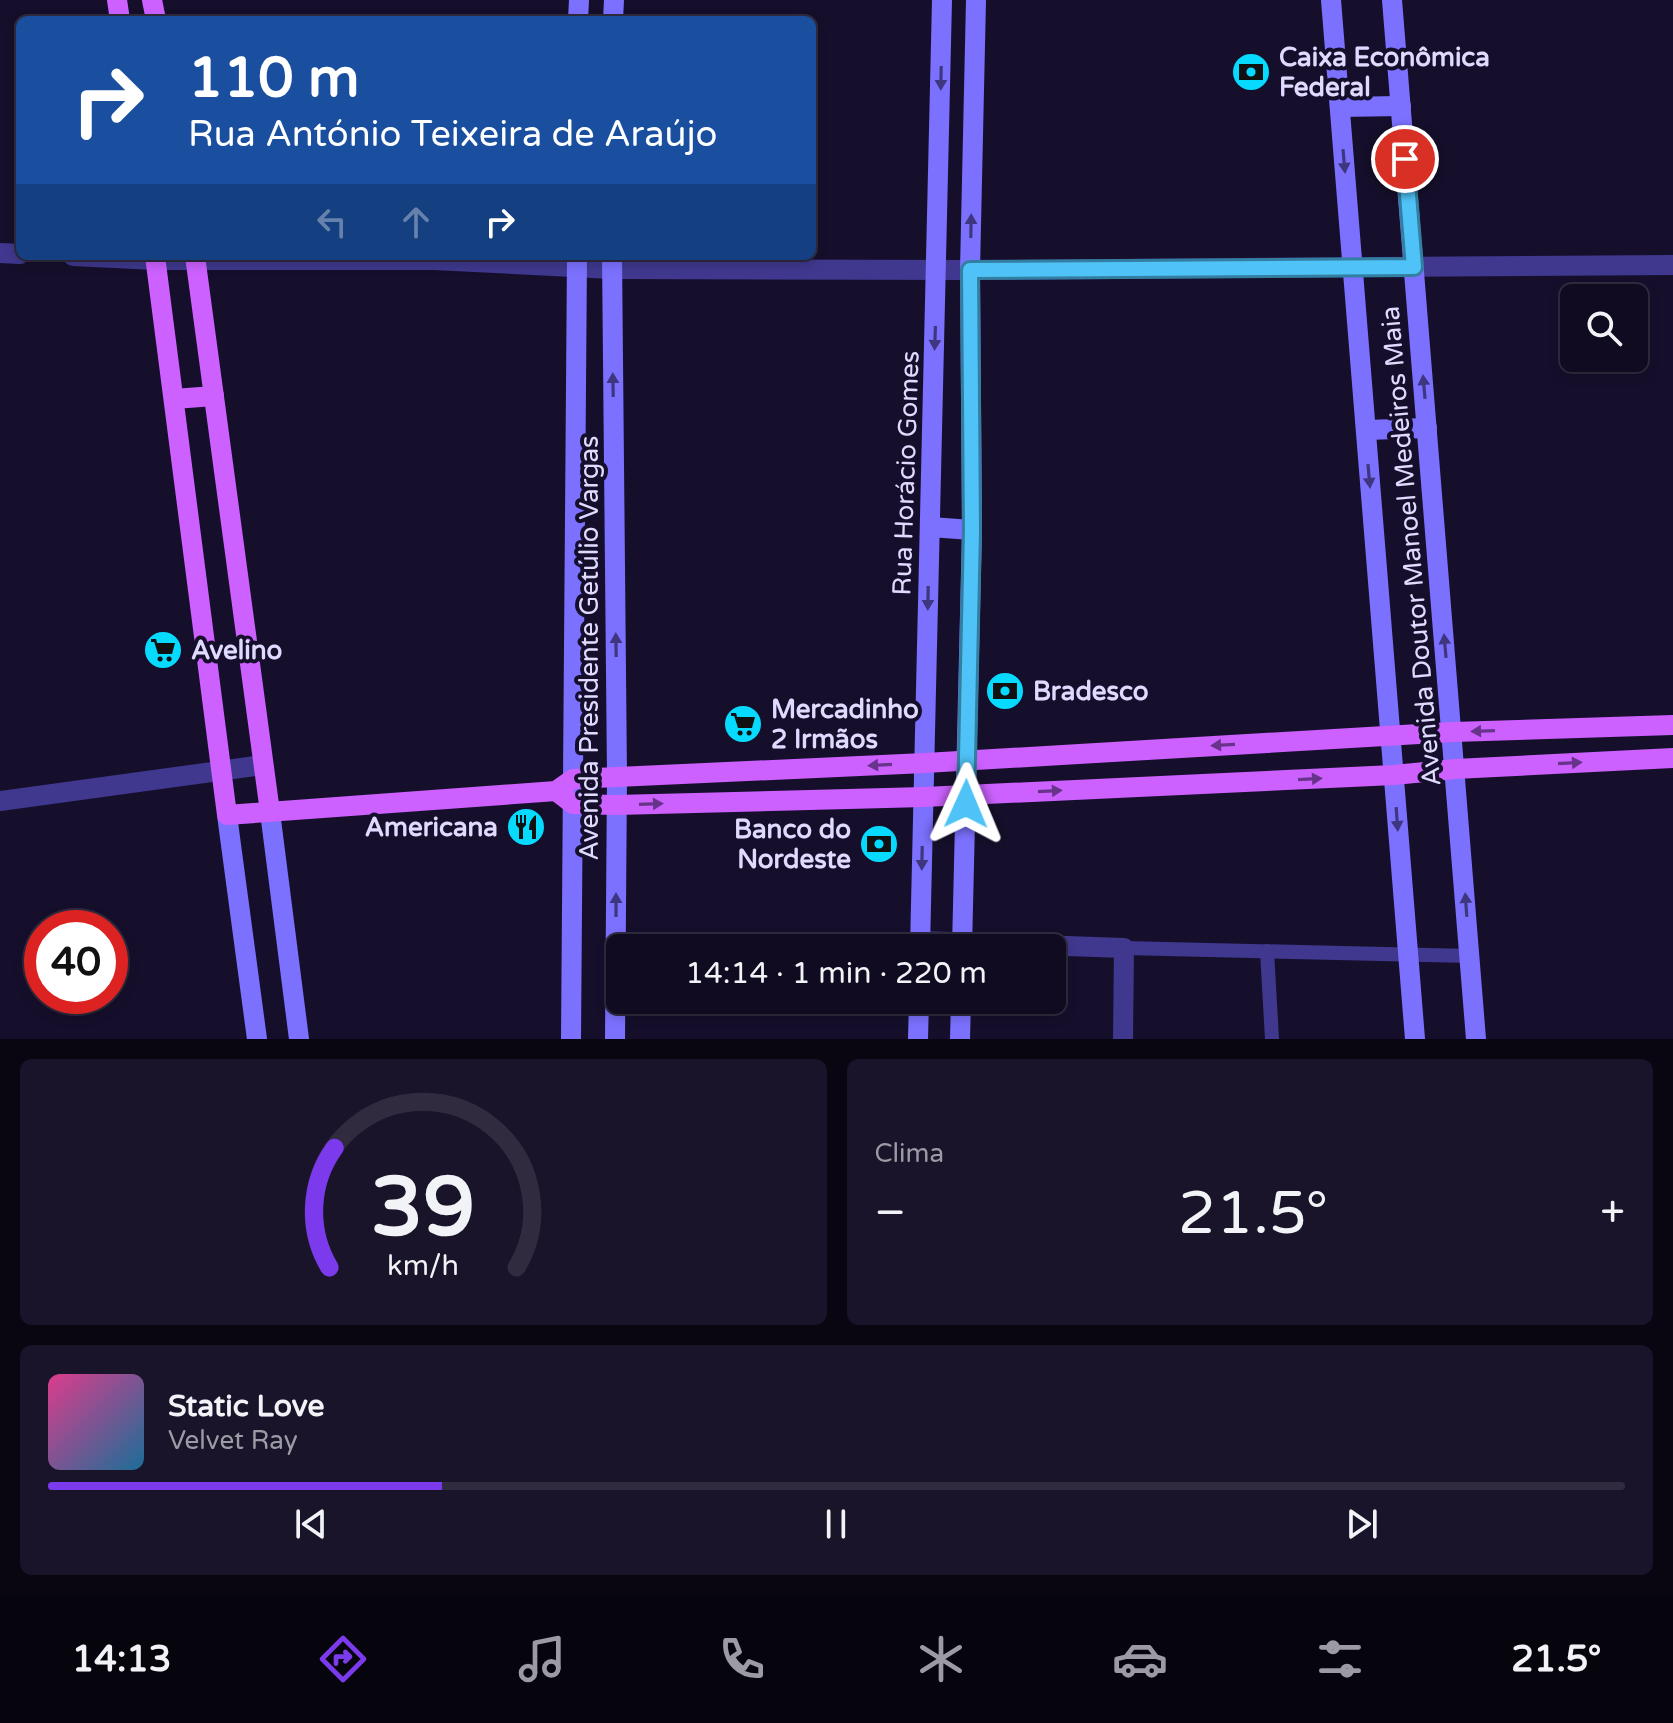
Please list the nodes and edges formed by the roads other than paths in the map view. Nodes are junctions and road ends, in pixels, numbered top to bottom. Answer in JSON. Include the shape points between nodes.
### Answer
{"nodes":[{"id":1,"x":942,"y":0,"type":"edge"},
{"id":2,"x":976,"y":0,"type":"edge"},
{"id":3,"x":1331,"y":0,"type":"edge"},
{"id":4,"x":1392,"y":0,"type":"edge"},
{"id":5,"x":1401,"y":106,"type":"junction"},
{"id":6,"x":1340,"y":107,"type":"junction"},
{"id":7,"x":156,"y":260,"type":"edge"},
{"id":8,"x":195,"y":260,"type":"edge"},
{"id":9,"x":434,"y":260,"type":"edge"},
{"id":10,"x":576,"y":262,"type":"edge"},
{"id":11,"x":612,"y":262,"type":"edge"},
{"id":12,"x":1673,"y":265,"type":"edge"},
{"id":13,"x":1353,"y":267,"type":"junction"},
{"id":14,"x":1414,"y":267,"type":"junction"},
{"id":15,"x":937,"y":269,"type":"junction"},
{"id":16,"x":970,"y":270,"type":"junction"},
{"id":17,"x":214,"y":396,"type":"junction"},
{"id":18,"x":174,"y":399,"type":"junction"},
{"id":19,"x":1427,"y":428,"type":"junction"},
{"id":20,"x":1366,"y":430,"type":"junction"},
{"id":21,"x":930,"y":527,"type":"junction"},
{"id":22,"x":972,"y":530,"type":"junction"},
{"id":23,"x":1673,"y":725,"type":"edge"},
{"id":24,"x":1453,"y":732,"type":"junction"},
{"id":25,"x":1390,"y":736,"type":"junction"},
{"id":26,"x":1673,"y":758,"type":"edge"},
{"id":27,"x":966,"y":760,"type":"junction"},
{"id":28,"x":925,"y":763,"type":"junction"},
{"id":29,"x":263,"y":765,"type":"junction"},
{"id":30,"x":792,"y":769,"type":"junction"},
{"id":31,"x":1455,"y":769,"type":"junction"},
{"id":32,"x":221,"y":770,"type":"junction"},
{"id":33,"x":1394,"y":775,"type":"junction"},
{"id":34,"x":617,"y":776,"type":"junction"},
{"id":35,"x":573,"y":779,"type":"junction"},
{"id":36,"x":556,"y":791,"type":"junction"},
{"id":37,"x":966,"y":795,"type":"junction"},
{"id":38,"x":924,"y":797,"type":"junction"},
{"id":39,"x":793,"y":800,"type":"junction"},
{"id":40,"x":0,"y":801,"type":"edge"},
{"id":41,"x":573,"y":804,"type":"junction"},
{"id":42,"x":616,"y":805,"type":"junction"},
{"id":43,"x":270,"y":812,"type":"junction"},
{"id":44,"x":227,"y":815,"type":"junction"},
{"id":45,"x":920,"y":934,"type":"edge"},
{"id":46,"x":962,"y":934,"type":"edge"},
{"id":47,"x":1066,"y":947,"type":"edge"},
{"id":48,"x":1124,"y":948,"type":"junction"},
{"id":49,"x":1267,"y":951,"type":"junction"},
{"id":50,"x":1408,"y":955,"type":"junction"},
{"id":51,"x":1470,"y":956,"type":"junction"},
{"id":52,"x":919,"y":1014,"type":"edge"},
{"id":53,"x":961,"y":1014,"type":"edge"},
{"id":54,"x":257,"y":1039,"type":"edge"},
{"id":55,"x":299,"y":1039,"type":"edge"},
{"id":56,"x":571,"y":1039,"type":"edge"},
{"id":57,"x":615,"y":1039,"type":"edge"},
{"id":58,"x":918,"y":1039,"type":"edge"},
{"id":59,"x":960,"y":1039,"type":"edge"},
{"id":60,"x":1123,"y":1039,"type":"edge"},
{"id":61,"x":1272,"y":1039,"type":"edge"},
{"id":62,"x":1415,"y":1039,"type":"edge"},
{"id":63,"x":1476,"y":1039,"type":"edge"}],
"edges":[{"from":1,"to":15,"type":"street","name":"Rua Horácio Gomes","one_way":true},
{"from":16,"to":2,"type":"street","one_way":true},
{"from":3,"to":6,"type":"street","name":"Avenida Doutor Manoel Medeiros Maia"},
{"from":4,"to":5,"type":"street","name":"Avenida Doutor Manoel Medeiros Maia"},
{"from":5,"to":6,"type":"street"},
{"from":5,"to":14,"type":"street","name":"Avenida Doutor Manoel Medeiros Maia"},
{"from":6,"to":13,"type":"street","name":"Avenida Doutor Manoel Medeiros Maia","one_way":true},
{"from":7,"to":18,"type":"main road"},
{"from":8,"to":17,"type":"main road"},
{"from":9,"to":10,"type":"street"},
{"from":10,"to":11,"type":"street"},
{"from":10,"to":35,"type":"street","name":"Avenida Presidente Getúlio Vargas"},
{"from":11,"to":15,"type":"street"},
{"from":34,"to":11,"type":"street","name":"Avenida Presidente Getúlio Vargas","one_way":true},
{"from":12,"to":14,"type":"street"},
{"from":13,"to":14,"type":"street"},
{"from":13,"to":16,"type":"street"},
{"from":13,"to":20,"type":"street","name":"Avenida Doutor Manoel Medeiros Maia"},
{"from":19,"to":14,"type":"street","name":"Avenida Doutor Manoel Medeiros Maia","one_way":true},
{"from":15,"to":16,"type":"street"},
{"from":15,"to":21,"type":"street","name":"Rua Horácio Gomes","one_way":true},
{"from":16,"to":22,"type":"street"},
{"from":17,"to":18,"type":"main road"},
{"from":17,"to":29,"type":"main road"},
{"from":18,"to":32,"type":"main road"},
{"from":19,"to":20,"type":"street"},
{"from":24,"to":19,"type":"street","name":"Avenida Doutor Manoel Medeiros Maia","one_way":true},
{"from":20,"to":25,"type":"street","name":"Avenida Doutor Manoel Medeiros Maia","one_way":true},
{"from":21,"to":22,"type":"street"},
{"from":21,"to":28,"type":"street","name":"Rua Horácio Gomes","one_way":true},
{"from":22,"to":27,"type":"street"},
{"from":23,"to":24,"type":"main road","one_way":true},
{"from":24,"to":25,"type":"main road"},
{"from":24,"to":31,"type":"street","name":"Avenida Doutor Manoel Medeiros Maia"},
{"from":25,"to":27,"type":"main road","one_way":true},
{"from":25,"to":33,"type":"street","name":"Avenida Doutor Manoel Medeiros Maia"},
{"from":31,"to":26,"type":"main road","one_way":true},
{"from":27,"to":28,"type":"main road"},
{"from":27,"to":37,"type":"street"},
{"from":28,"to":30,"type":"main road","one_way":true},
{"from":28,"to":38,"type":"street","name":"Rua Horácio Gomes"},
{"from":29,"to":32,"type":"street"},
{"from":29,"to":43,"type":"main road"},
{"from":30,"to":34,"type":"main road"},
{"from":30,"to":39,"type":"main road"},
{"from":31,"to":33,"type":"main road"},
{"from":51,"to":31,"type":"street","name":"Avenida Doutor Manoel Medeiros Maia","one_way":true},
{"from":32,"to":40,"type":"street"},
{"from":32,"to":44,"type":"main road"},
{"from":37,"to":33,"type":"main road","one_way":true},
{"from":33,"to":50,"type":"street","name":"Avenida Doutor Manoel Medeiros Maia","one_way":true},
{"from":34,"to":35,"type":"main road"},
{"from":34,"to":42,"type":"street","name":"Avenida Presidente Getúlio Vargas"},
{"from":35,"to":36,"type":"main road"},
{"from":35,"to":41,"type":"street","name":"Avenida Presidente Getúlio Vargas"},
{"from":36,"to":41,"type":"main road"},
{"from":36,"to":43,"type":"main road"},
{"from":37,"to":38,"type":"main road"},
{"from":37,"to":46,"type":"street"},
{"from":38,"to":39,"type":"main road"},
{"from":38,"to":45,"type":"street","name":"Rua Horácio Gomes","one_way":true},
{"from":42,"to":39,"type":"main road","one_way":true},
{"from":41,"to":42,"type":"main road"},
{"from":41,"to":56,"type":"street","name":"Avenida Presidente Getúlio Vargas"},
{"from":57,"to":42,"type":"street","name":"Avenida Presidente Getúlio Vargas","one_way":true},
{"from":43,"to":44,"type":"main road"},
{"from":43,"to":55,"type":"street"},
{"from":44,"to":54,"type":"street"},
{"from":47,"to":48,"type":"street"},
{"from":48,"to":49,"type":"lane"},
{"from":48,"to":60,"type":"street"},
{"from":49,"to":50,"type":"lane"},
{"from":49,"to":61,"type":"lane"},
{"from":50,"to":51,"type":"lane"},
{"from":50,"to":62,"type":"street","name":"Avenida Doutor Manoel Medeiros Maia"},
{"from":51,"to":63,"type":"street","name":"Avenida Doutor Manoel Medeiros Maia"},
{"from":52,"to":58,"type":"street"},
{"from":53,"to":59,"type":"street"}]}
